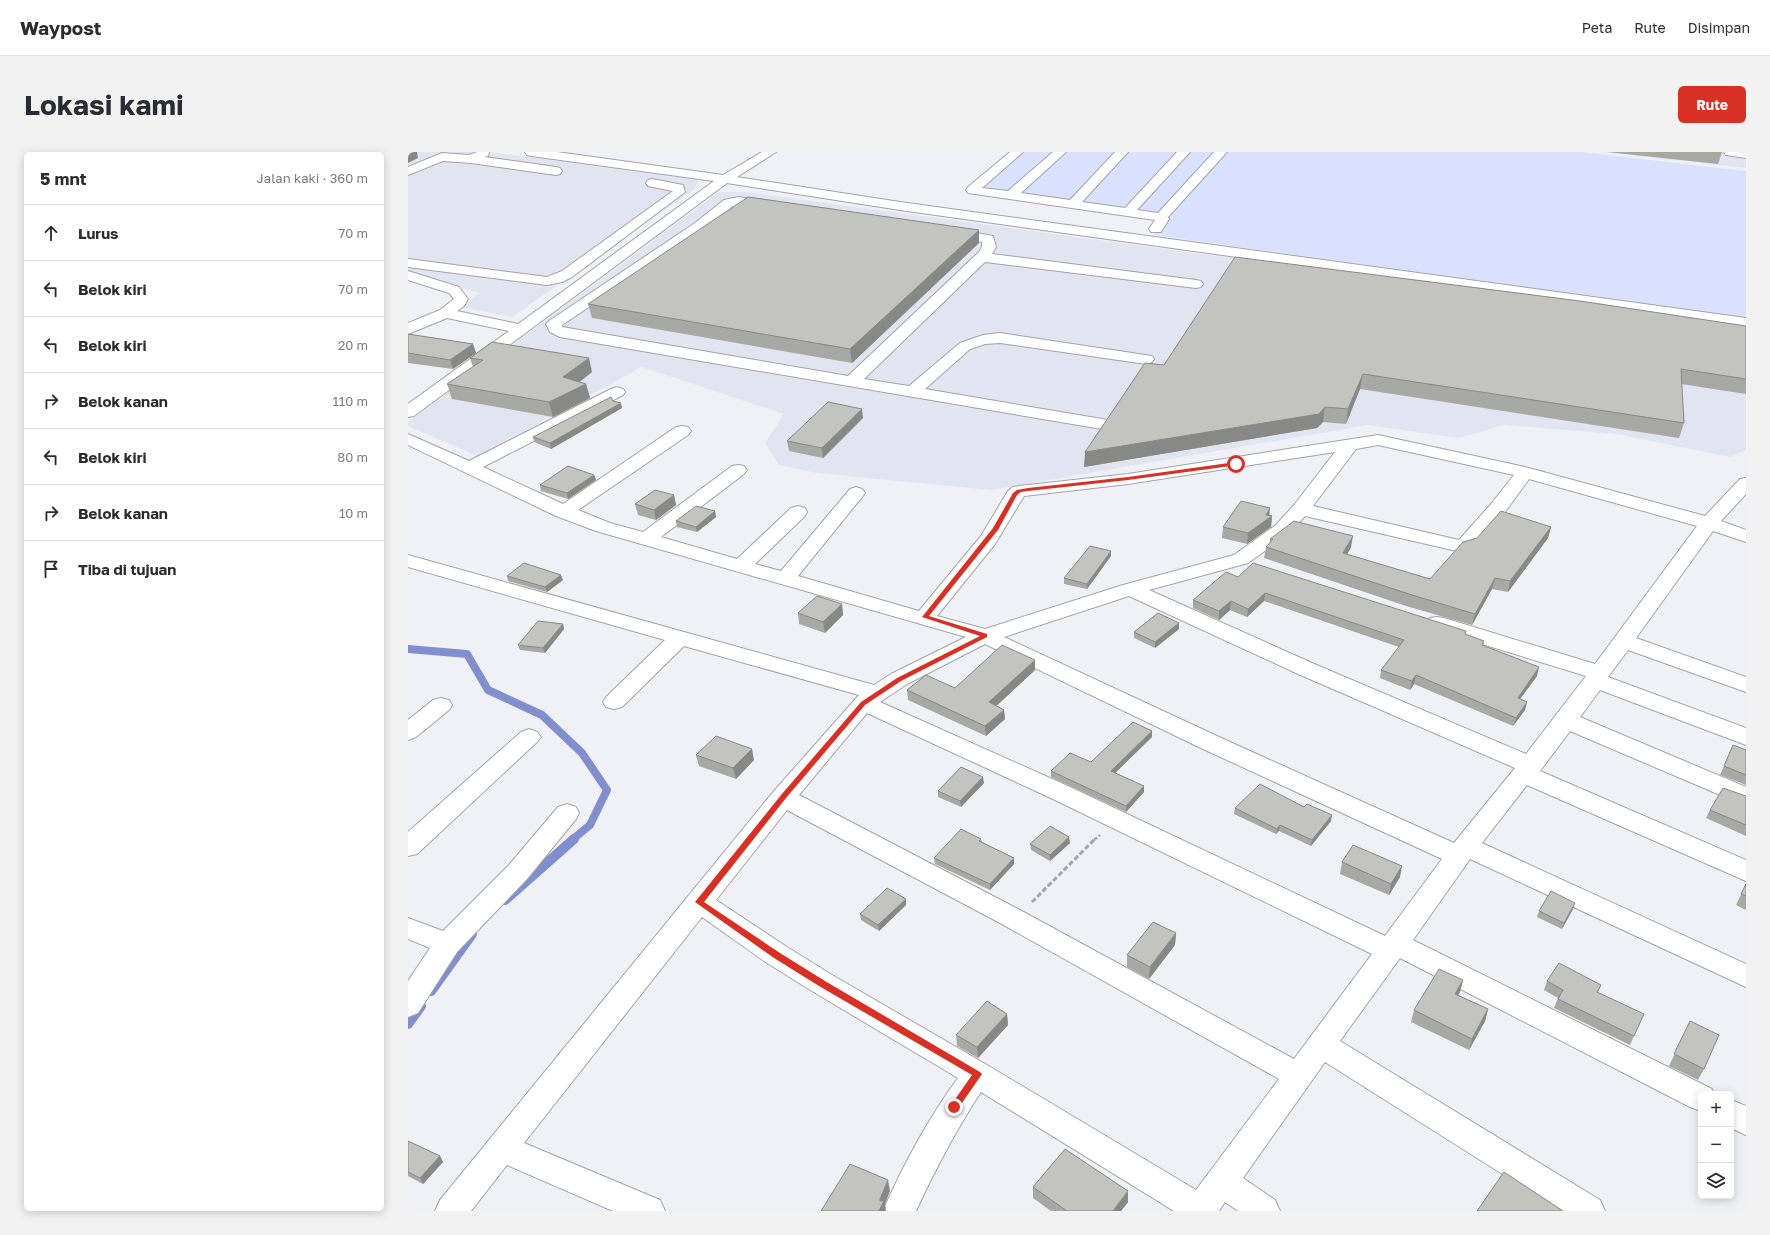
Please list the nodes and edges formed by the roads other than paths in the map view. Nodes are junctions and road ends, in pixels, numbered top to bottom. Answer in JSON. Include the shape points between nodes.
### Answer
{"nodes":[{"id":1,"x":486,"y":152,"type":"edge"},
{"id":2,"x":532,"y":152,"type":"edge"},
{"id":3,"x":770,"y":152,"type":"edge"},
{"id":4,"x":1017,"y":152,"type":"edge"},
{"id":5,"x":1060,"y":152,"type":"edge"},
{"id":6,"x":1122,"y":152,"type":"edge"},
{"id":7,"x":1184,"y":152,"type":"edge"},
{"id":8,"x":1221,"y":152,"type":"edge"},
{"id":9,"x":1730,"y":152,"type":"edge"},
{"id":10,"x":566,"y":154,"type":"edge"},
{"id":11,"x":1746,"y":154,"type":"edge"},
{"id":12,"x":471,"y":159,"type":"junction"},
{"id":13,"x":408,"y":171,"type":"edge"},
{"id":14,"x":566,"y":172,"type":"dead end"},
{"id":15,"x":725,"y":179,"type":"junction"},
{"id":16,"x":636,"y":181,"type":"dead end"},
{"id":17,"x":1010,"y":196,"type":"junction"},
{"id":18,"x":1072,"y":205,"type":"junction"},
{"id":19,"x":787,"y":208,"type":"edge"},
{"id":20,"x":1128,"y":212,"type":"junction"},
{"id":21,"x":1160,"y":217,"type":"junction"},
{"id":22,"x":937,"y":230,"type":"edge"},
{"id":23,"x":1149,"y":240,"type":"junction"},
{"id":24,"x":982,"y":257,"type":"junction"},
{"id":25,"x":408,"y":263,"type":"edge"},
{"id":26,"x":408,"y":275,"type":"edge"},
{"id":27,"x":1196,"y":284,"type":"dead end"},
{"id":28,"x":445,"y":313,"type":"junction"},
{"id":29,"x":1746,"y":323,"type":"edge"},
{"id":30,"x":408,"y":329,"type":"edge"},
{"id":31,"x":522,"y":329,"type":"junction"},
{"id":32,"x":1146,"y":359,"type":"dead end"},
{"id":33,"x":851,"y":382,"type":"junction"},
{"id":34,"x":617,"y":392,"type":"dead end"},
{"id":35,"x":912,"y":392,"type":"junction"},
{"id":36,"x":408,"y":412,"type":"edge"},
{"id":37,"x":1102,"y":424,"type":"edge"},
{"id":38,"x":682,"y":432,"type":"dead end"},
{"id":39,"x":408,"y":439,"type":"edge"},
{"id":40,"x":1350,"y":445,"type":"junction"},
{"id":41,"x":470,"y":467,"type":"junction"},
{"id":42,"x":738,"y":470,"type":"dead end"},
{"id":43,"x":1525,"y":472,"type":"junction"},
{"id":44,"x":1746,"y":483,"type":"edge"},
{"id":45,"x":856,"y":493,"type":"dead end"},
{"id":46,"x":1301,"y":509,"type":"junction"},
{"id":47,"x":563,"y":512,"type":"junction"},
{"id":48,"x":798,"y":512,"type":"dead end"},
{"id":49,"x":1709,"y":523,"type":"junction"},
{"id":50,"x":1746,"y":536,"type":"edge"},
{"id":51,"x":645,"y":540,"type":"junction"},
{"id":52,"x":1242,"y":559,"type":"junction"},
{"id":53,"x":408,"y":562,"type":"edge"},
{"id":54,"x":740,"y":567,"type":"junction"},
{"id":55,"x":1264,"y":567,"type":"edge"},
{"id":56,"x":785,"y":579,"type":"junction"},
{"id":57,"x":1130,"y":589,"type":"junction"},
{"id":58,"x":925,"y":617,"type":"junction"},
{"id":59,"x":1421,"y":618,"type":"edge"},
{"id":60,"x":985,"y":636,"type":"junction"},
{"id":61,"x":679,"y":638,"type":"junction"},
{"id":62,"x":1624,"y":641,"type":"junction"},
{"id":63,"x":1597,"y":676,"type":"junction"},
{"id":64,"x":1746,"y":685,"type":"edge"},
{"id":65,"x":869,"y":698,"type":"junction"},
{"id":66,"x":614,"y":702,"type":"dead end"},
{"id":67,"x":441,"y":705,"type":"dead end"},
{"id":68,"x":1566,"y":720,"type":"junction"},
{"id":69,"x":408,"y":732,"type":"edge"},
{"id":70,"x":528,"y":737,"type":"dead end"},
{"id":71,"x":1746,"y":737,"type":"edge"},
{"id":72,"x":1527,"y":770,"type":"junction"},
{"id":73,"x":783,"y":797,"type":"junction"},
{"id":74,"x":1746,"y":797,"type":"edge"},
{"id":75,"x":567,"y":813,"type":"dead end"},
{"id":76,"x":408,"y":847,"type":"edge"},
{"id":77,"x":1463,"y":851,"type":"junction"},
{"id":78,"x":1746,"y":871,"type":"edge"},
{"id":79,"x":699,"y":902,"type":"junction"},
{"id":80,"x":408,"y":928,"type":"edge"},
{"id":81,"x":447,"y":944,"type":"junction"},
{"id":82,"x":1392,"y":947,"type":"junction"},
{"id":83,"x":1746,"y":976,"type":"edge"},
{"id":84,"x":408,"y":1005,"type":"edge"},
{"id":85,"x":1322,"y":1044,"type":"junction"},
{"id":86,"x":977,"y":1074,"type":"junction"},
{"id":87,"x":1298,"y":1076,"type":"junction"},
{"id":88,"x":1698,"y":1097,"type":"edge"},
{"id":89,"x":1734,"y":1115,"type":"edge"},
{"id":90,"x":1746,"y":1121,"type":"edge"},
{"id":91,"x":501,"y":1148,"type":"junction"},
{"id":92,"x":1223,"y":1182,"type":"junction"},
{"id":93,"x":1200,"y":1210,"type":"edge"},
{"id":94,"x":451,"y":1211,"type":"edge"},
{"id":95,"x":649,"y":1211,"type":"edge"},
{"id":96,"x":899,"y":1211,"type":"edge"},
{"id":97,"x":1264,"y":1211,"type":"edge"},
{"id":98,"x":1589,"y":1211,"type":"edge"}],
"edges":[{"from":1,"to":12,"type":"street"},
{"from":2,"to":10,"type":"street"},
{"from":3,"to":15,"type":"street"},
{"from":4,"to":17,"type":"street","via":[[972,190]]},
{"from":5,"to":17,"type":"street"},
{"from":6,"to":18,"type":"street"},
{"from":7,"to":20,"type":"street"},
{"from":8,"to":21,"type":"street"},
{"from":9,"to":11,"type":"street"},
{"from":10,"to":15,"type":"street"},
{"from":12,"to":13,"type":"street","via":[[442,157]]},
{"from":12,"to":14,"type":"street"},
{"from":15,"to":23,"type":"street"},
{"from":15,"to":31,"type":"street"},
{"from":16,"to":25,"type":"street","via":[[679,188],[679,192],[557,279],[547,281]]},
{"from":17,"to":18,"type":"street"},
{"from":18,"to":20,"type":"street"},
{"from":19,"to":33,"type":"street","via":[[740,201],[729,203],[700,226],[554,324],[555,329],[560,332]]},
{"from":20,"to":21,"type":"street"},
{"from":21,"to":23,"type":"street","via":[[1162,219]]},
{"from":22,"to":24,"type":"street","via":[[988,239],[989,247]]},
{"from":23,"to":29,"type":"street"},
{"from":24,"to":27,"type":"street"},
{"from":24,"to":33,"type":"street"},
{"from":26,"to":28,"type":"street","via":[[454,290],[459,294],[459,303]]},
{"from":28,"to":30,"type":"street"},
{"from":28,"to":31,"type":"street"},
{"from":31,"to":36,"type":"street"},
{"from":32,"to":35,"type":"street","via":[[1000,338],[983,340],[965,346]]},
{"from":33,"to":35,"type":"street"},
{"from":34,"to":41,"type":"street"},
{"from":35,"to":37,"type":"street"},
{"from":38,"to":47,"type":"street"},
{"from":39,"to":41,"type":"street"},
{"from":40,"to":43,"type":"street","via":[[1378,440]]},
{"from":40,"to":46,"type":"street"},
{"from":40,"to":58,"type":"street","via":[[1128,479],[1019,491],[988,540]]},
{"from":41,"to":47,"type":"street"},
{"from":42,"to":51,"type":"street"},
{"from":43,"to":46,"type":"street","via":[[1498,508],[1466,544],[1461,546]]},
{"from":43,"to":49,"type":"street"},
{"from":44,"to":49,"type":"street"},
{"from":45,"to":56,"type":"street"},
{"from":46,"to":52,"type":"street","via":[[1283,529]]},
{"from":47,"to":51,"type":"street"},
{"from":48,"to":54,"type":"street"},
{"from":49,"to":50,"type":"street"},
{"from":49,"to":62,"type":"street"},
{"from":51,"to":54,"type":"street"},
{"from":52,"to":55,"type":"street"},
{"from":52,"to":57,"type":"street"},
{"from":53,"to":61,"type":"street"},
{"from":54,"to":56,"type":"street"},
{"from":56,"to":58,"type":"street"},
{"from":57,"to":60,"type":"street"},
{"from":57,"to":72,"type":"street"},
{"from":58,"to":60,"type":"street"},
{"from":59,"to":63,"type":"street"},
{"from":60,"to":65,"type":"street","via":[[899,679]]},
{"from":60,"to":77,"type":"street","via":[[1210,743]]},
{"from":61,"to":65,"type":"street"},
{"from":61,"to":66,"type":"street"},
{"from":62,"to":63,"type":"street"},
{"from":62,"to":64,"type":"street"},
{"from":63,"to":68,"type":"street"},
{"from":63,"to":71,"type":"street"},
{"from":65,"to":73,"type":"street"},
{"from":65,"to":82,"type":"street","via":[[977,753]]},
{"from":67,"to":69,"type":"street"},
{"from":68,"to":72,"type":"street"},
{"from":68,"to":74,"type":"street"},
{"from":70,"to":76,"type":"street"},
{"from":72,"to":77,"type":"street"},
{"from":72,"to":78,"type":"street"},
{"from":73,"to":79,"type":"street"},
{"from":73,"to":87,"type":"street","via":[[1014,919]]},
{"from":75,"to":81,"type":"street","via":[[518,872]]},
{"from":77,"to":82,"type":"street"},
{"from":77,"to":83,"type":"street"},
{"from":79,"to":86,"type":"street","via":[[822,983]]},
{"from":79,"to":91,"type":"street"},
{"from":80,"to":81,"type":"street"},
{"from":81,"to":84,"type":"street"},
{"from":82,"to":85,"type":"street"},
{"from":82,"to":88,"type":"street"},
{"from":85,"to":87,"type":"street"},
{"from":85,"to":98,"type":"street"},
{"from":86,"to":93,"type":"street"},
{"from":86,"to":96,"type":"street","via":[[928,1152]]},
{"from":87,"to":92,"type":"street"},
{"from":89,"to":90,"type":"street"},
{"from":91,"to":94,"type":"street"},
{"from":91,"to":95,"type":"street"},
{"from":92,"to":93,"type":"street"},
{"from":92,"to":97,"type":"street"}]}
